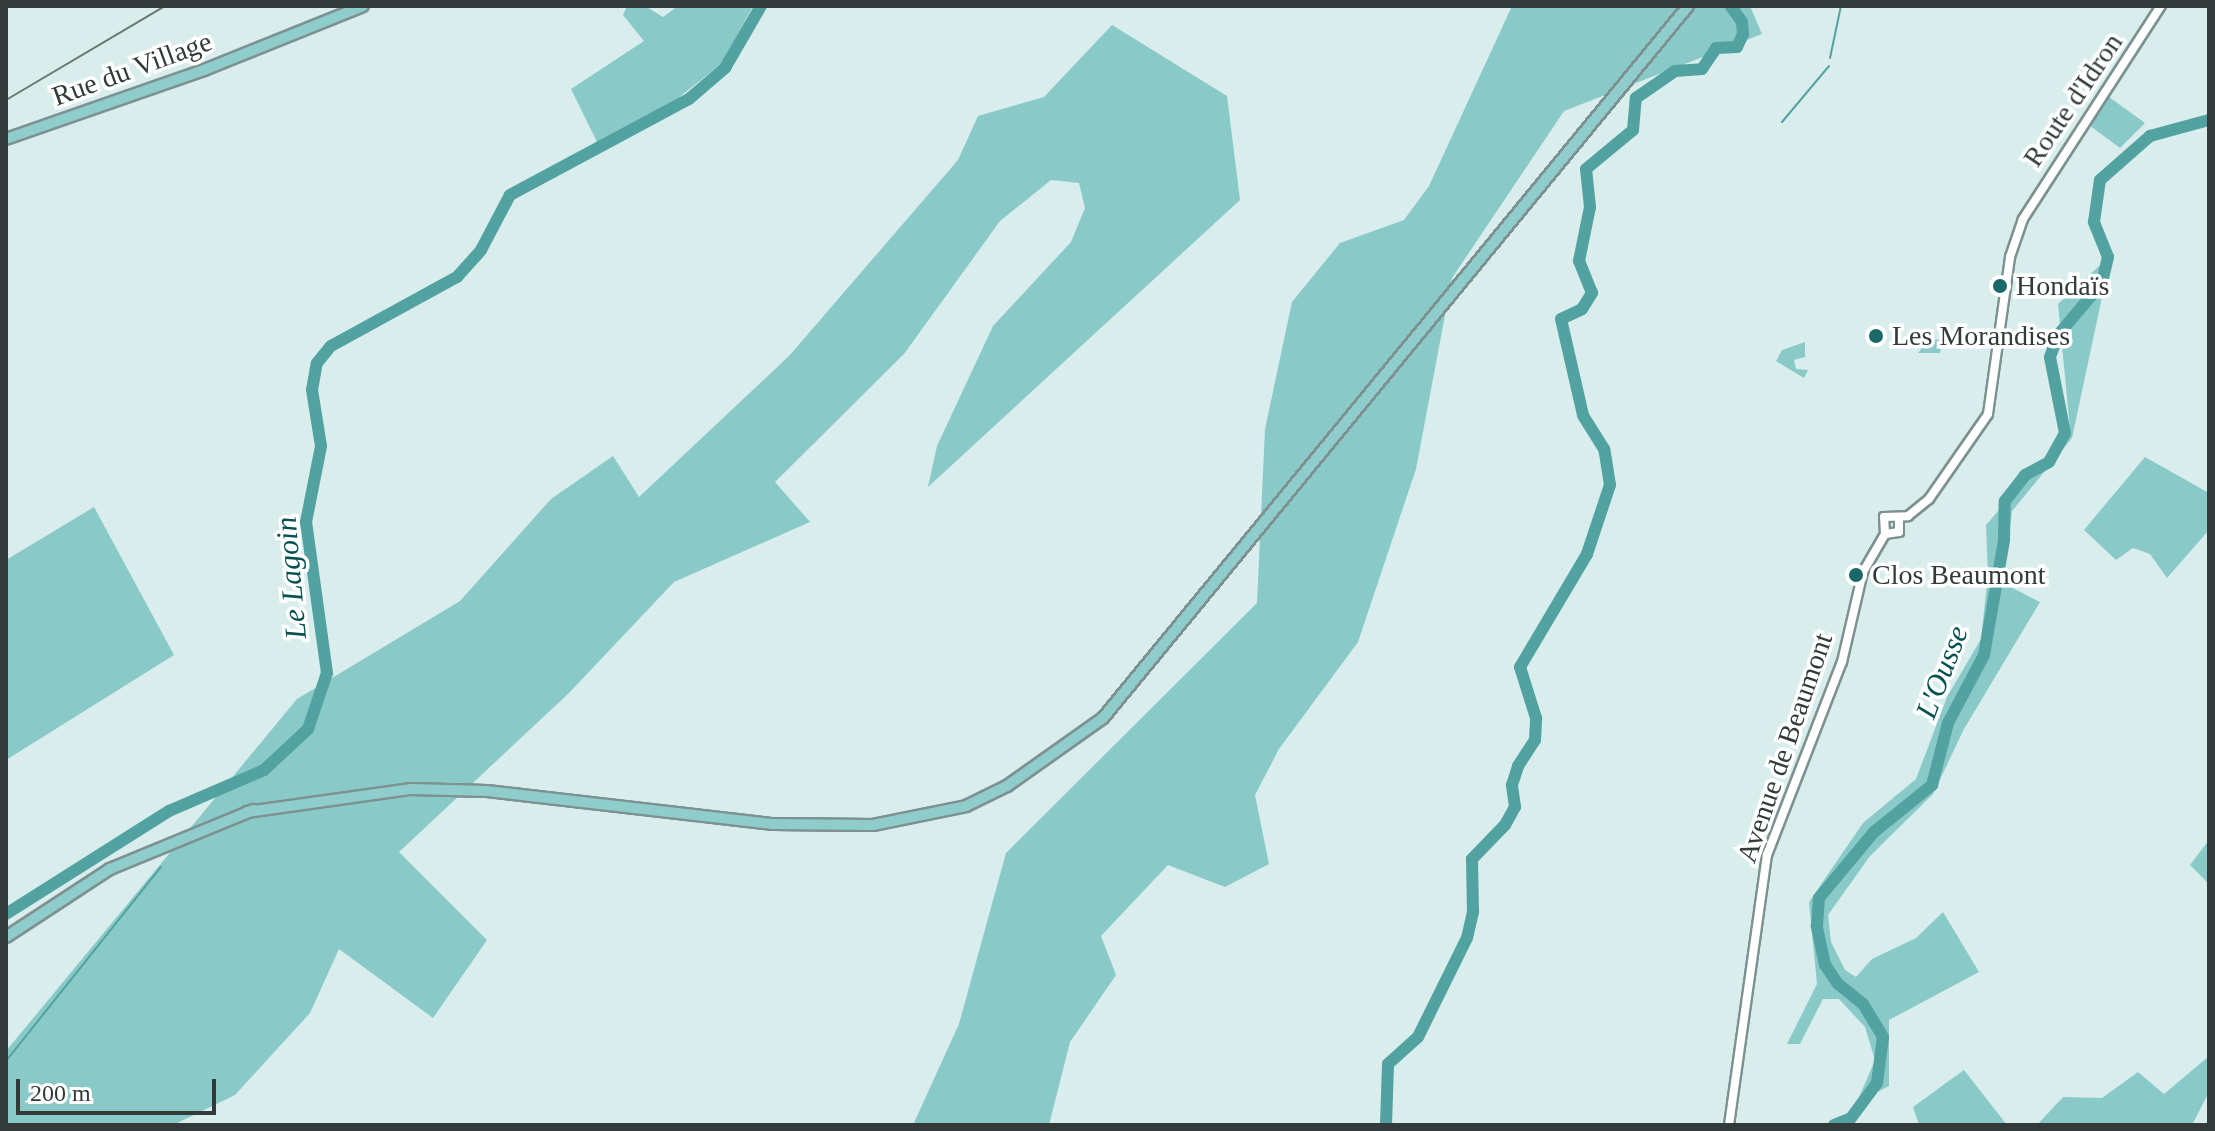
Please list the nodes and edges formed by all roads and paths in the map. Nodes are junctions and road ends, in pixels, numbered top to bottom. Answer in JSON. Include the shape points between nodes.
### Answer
{"nodes":[{"id":1,"x":363,"y":6,"type":"edge"},
{"id":2,"x":1688,"y":6,"type":"edge"},
{"id":3,"x":2161,"y":6,"type":"edge"},
{"id":4,"x":6,"y":139,"type":"edge"},
{"id":5,"x":1899,"y":519,"type":"junction"},
{"id":6,"x":1885,"y":534,"type":"junction"},
{"id":7,"x":6,"y":937,"type":"edge"},
{"id":8,"x":1729,"y":1125,"type":"edge"}],
"edges":[{"from":1,"to":4,"type":"main road","name":"Rue du Village","via":[[204,70]]},
{"from":2,"to":7,"type":"main road","via":[[1076,741],[1007,786],[966,806],[873,825],[830,826],[487,791],[411,789],[247,812],[110,869]]},
{"from":3,"to":5,"type":"street","name":"Route d'Idron","via":[[2023,219],[2010,257],[1988,414],[1948,479]]},
{"from":5,"to":6,"type":"street","via":[[1899,532]]},
{"from":5,"to":6,"type":"street","via":[[1884,517]]},
{"from":6,"to":8,"type":"street","name":"Avenue de Beaumont","via":[[1863,572],[1842,662],[1767,855]]}]}
